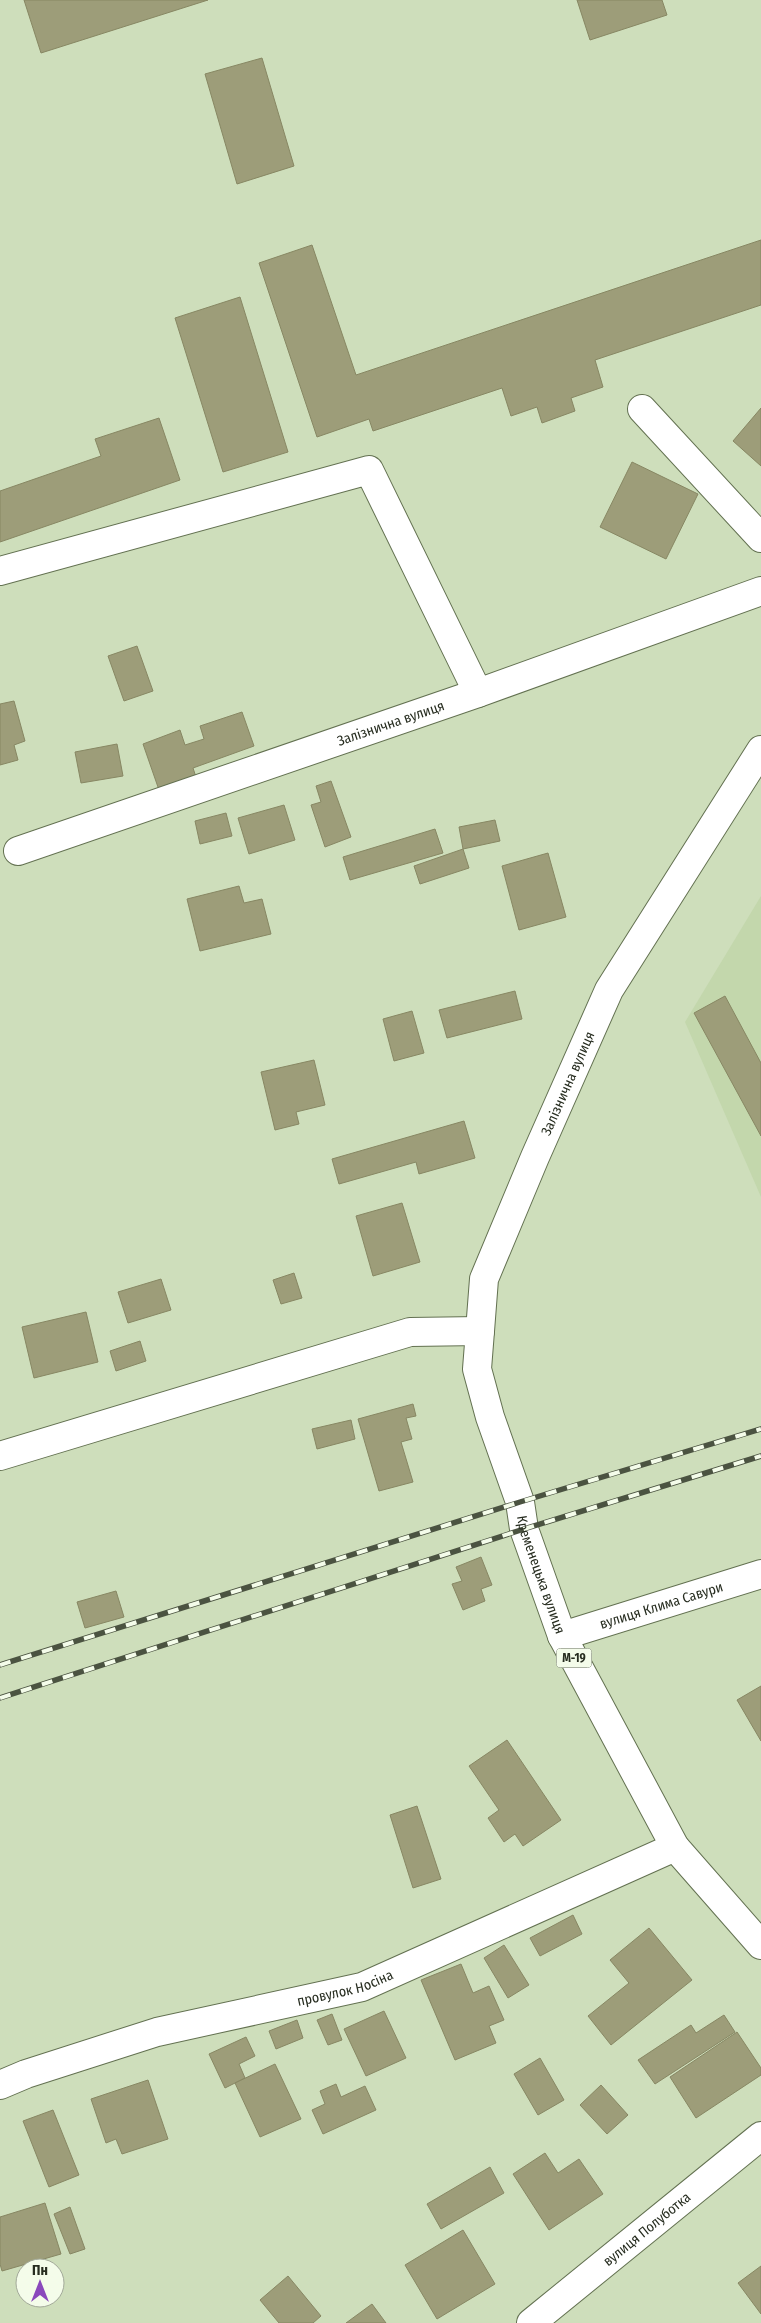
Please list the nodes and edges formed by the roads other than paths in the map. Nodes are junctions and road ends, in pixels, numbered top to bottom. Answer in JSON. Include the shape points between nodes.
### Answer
{"nodes":[{"id":1,"x":642,"y":409,"type":"dead end"},
{"id":2,"x":761,"y":538,"type":"edge"},
{"id":3,"x":0,"y":571,"type":"edge"},
{"id":4,"x":761,"y":591,"type":"edge"},
{"id":5,"x":478,"y":693,"type":"junction"},
{"id":6,"x":761,"y":750,"type":"edge"},
{"id":7,"x":18,"y":851,"type":"dead end"},
{"id":8,"x":480,"y":1331,"type":"junction"},
{"id":9,"x":0,"y":1456,"type":"edge"},
{"id":10,"x":761,"y":1574,"type":"edge"},
{"id":11,"x":562,"y":1636,"type":"junction"},
{"id":12,"x":675,"y":1847,"type":"junction"},
{"id":13,"x":761,"y":1944,"type":"edge"},
{"id":14,"x":0,"y":2085,"type":"edge"},
{"id":15,"x":761,"y":2136,"type":"edge"},
{"id":16,"x":531,"y":2323,"type":"edge"}],
"edges":[{"from":1,"to":2,"type":"main road"},
{"from":3,"to":5,"type":"main road","via":[[369,470]]},
{"from":4,"to":5,"type":"main road","name":"Залізнична вулиця"},
{"from":5,"to":7,"type":"main road","name":"Залізнична вулиця"},
{"from":6,"to":8,"type":"main road","name":"Залізнична вулиця","number":"М-19","via":[[609,990],[484,1279]]},
{"from":8,"to":9,"type":"main road","via":[[410,1332]]},
{"from":8,"to":11,"type":"main road","name":"Кременецька вулиця","number":"М-19","via":[[477,1369],[520,1502],[524,1529]]},
{"from":10,"to":11,"type":"main road","name":"вулиця Клима Савури"},
{"from":11,"to":12,"type":"main road","name":"Кременецька вулиця","number":"М-19"},
{"from":12,"to":13,"type":"main road","name":"Кременецька вулиця","number":"М-19"},
{"from":12,"to":14,"type":"main road","name":"провулок Носіна","via":[[362,1987],[157,2032]]},
{"from":15,"to":16,"type":"main road","name":"вулиця Полуботка"}]}
